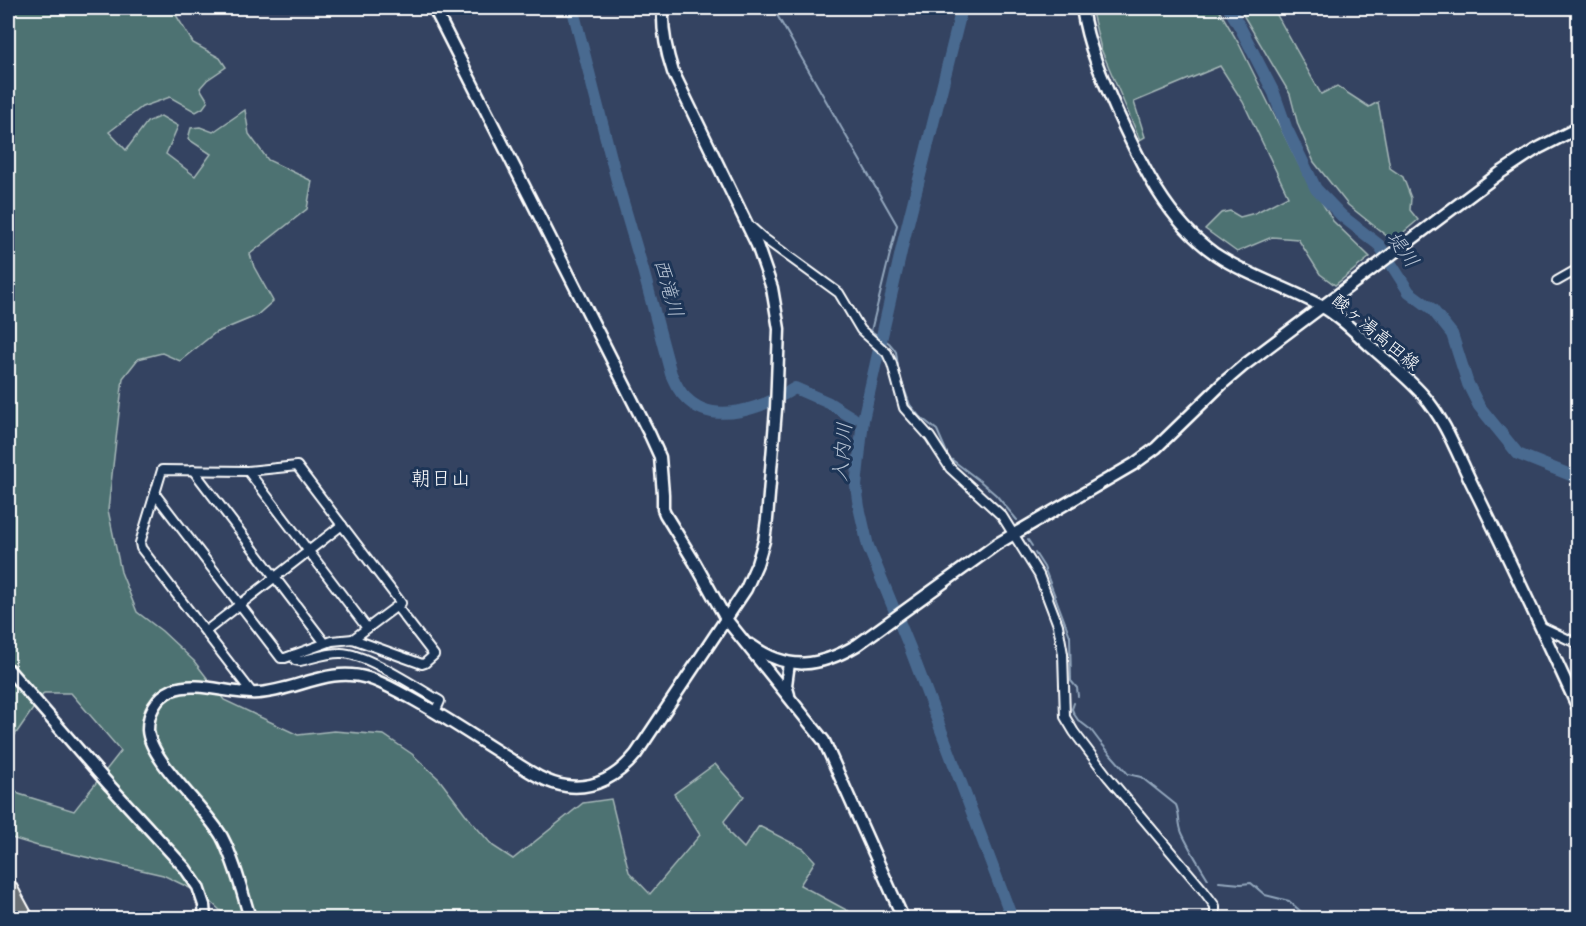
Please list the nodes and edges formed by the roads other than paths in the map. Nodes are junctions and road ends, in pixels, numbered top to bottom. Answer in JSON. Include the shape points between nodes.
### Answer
{"nodes":[{"id":1,"x":434,"y":8,"type":"edge"},
{"id":2,"x":663,"y":8,"type":"edge"},
{"id":3,"x":1082,"y":8,"type":"edge"},
{"id":4,"x":1578,"y":128,"type":"edge"},
{"id":5,"x":748,"y":224,"type":"junction"},
{"id":6,"x":1578,"y":269,"type":"edge"},
{"id":7,"x":1557,"y":281,"type":"dead end"},
{"id":8,"x":1322,"y":307,"type":"junction"},
{"id":9,"x":193,"y":470,"type":"junction"},
{"id":10,"x":248,"y":471,"type":"junction"},
{"id":11,"x":155,"y":494,"type":"junction"},
{"id":12,"x":342,"y":525,"type":"junction"},
{"id":13,"x":1015,"y":534,"type":"junction"},
{"id":14,"x":308,"y":552,"type":"junction"},
{"id":15,"x":275,"y":577,"type":"junction"},
{"id":16,"x":240,"y":604,"type":"junction"},
{"id":17,"x":397,"y":607,"type":"junction"},
{"id":18,"x":726,"y":619,"type":"junction"},
{"id":19,"x":1540,"y":626,"type":"junction"},
{"id":20,"x":367,"y":628,"type":"junction"},
{"id":21,"x":206,"y":631,"type":"junction"},
{"id":22,"x":740,"y":636,"type":"junction"},
{"id":23,"x":353,"y":639,"type":"junction"},
{"id":24,"x":325,"y":643,"type":"junction"},
{"id":25,"x":1578,"y":644,"type":"edge"},
{"id":26,"x":293,"y":655,"type":"junction"},
{"id":27,"x":789,"y":663,"type":"junction"},
{"id":28,"x":8,"y":669,"type":"edge"},
{"id":29,"x":253,"y":694,"type":"junction"},
{"id":30,"x":790,"y":698,"type":"junction"},
{"id":31,"x":1578,"y":708,"type":"edge"},
{"id":32,"x":435,"y":712,"type":"junction"},
{"id":33,"x":8,"y":883,"type":"edge"},
{"id":34,"x":27,"y":918,"type":"edge"},
{"id":35,"x":205,"y":918,"type":"edge"},
{"id":36,"x":250,"y":918,"type":"edge"},
{"id":37,"x":903,"y":918,"type":"edge"},
{"id":38,"x":1215,"y":918,"type":"edge"}],
"edges":[{"from":1,"to":18,"type":"street","via":[[650,435],[660,457],[665,514]]},
{"from":2,"to":5,"type":"street","via":[[663,30],[673,72]]},
{"from":3,"to":8,"type":"street","name":"酸ヶ湯高田線","via":[[1091,49],[1147,176],[1182,225],[1228,262]]},
{"from":4,"to":8,"type":"street","via":[[1507,168]]},
{"from":5,"to":13,"type":"street","via":[[839,293],[861,330],[887,353],[904,408],[950,468],[1002,516]]},
{"from":5,"to":18,"type":"street","via":[[776,308],[777,394],[764,541],[746,589]]},
{"from":6,"to":7,"type":"street"},
{"from":8,"to":13,"type":"street","via":[[1243,366],[1156,448]]},
{"from":8,"to":19,"type":"street","name":"酸ヶ湯高田線","via":[[1406,377],[1431,406]]},
{"from":9,"to":10,"type":"street"},
{"from":9,"to":11,"type":"street","via":[[162,470]]},
{"from":9,"to":15,"type":"street"},
{"from":10,"to":12,"type":"street","via":[[297,466]]},
{"from":10,"to":14,"type":"street"},
{"from":11,"to":16,"type":"street"},
{"from":11,"to":21,"type":"street","via":[[140,545]]},
{"from":12,"to":14,"type":"street"},
{"from":12,"to":17,"type":"street","via":[[401,603]]},
{"from":13,"to":27,"type":"street","via":[[839,655],[814,663]]},
{"from":13,"to":38,"type":"street","via":[[1040,574],[1058,626],[1065,717],[1108,777],[1215,906]]},
{"from":14,"to":15,"type":"street"},
{"from":14,"to":20,"type":"street"},
{"from":15,"to":16,"type":"street"},
{"from":15,"to":24,"type":"street"},
{"from":16,"to":21,"type":"street"},
{"from":16,"to":26,"type":"street","via":[[281,658]]},
{"from":17,"to":20,"type":"street"},
{"from":17,"to":23,"type":"street","via":[[434,655],[423,664]]},
{"from":18,"to":22,"type":"street"},
{"from":18,"to":32,"type":"street","via":[[636,754],[619,772],[597,783],[573,787],[549,782]]},
{"from":19,"to":25,"type":"street"},
{"from":19,"to":31,"type":"street","name":"酸ヶ湯高田線"},
{"from":20,"to":23,"type":"street"},
{"from":21,"to":29,"type":"street"},
{"from":22,"to":27,"type":"street","via":[[770,657]]},
{"from":22,"to":30,"type":"street"},
{"from":23,"to":24,"type":"street"},
{"from":24,"to":26,"type":"street"},
{"from":26,"to":32,"type":"street","via":[[300,661],[334,653],[354,655],[440,701]]},
{"from":27,"to":30,"type":"street","via":[[786,685]]},
{"from":28,"to":35,"type":"street","via":[[185,868],[198,887]]},
{"from":29,"to":32,"type":"street","via":[[331,675],[353,675],[380,682]]},
{"from":29,"to":36,"type":"street","via":[[195,687],[173,690],[153,708],[148,728],[160,759],[222,837]]},
{"from":30,"to":37,"type":"street","via":[[824,741]]},
{"from":33,"to":34,"type":"main road"}]}
